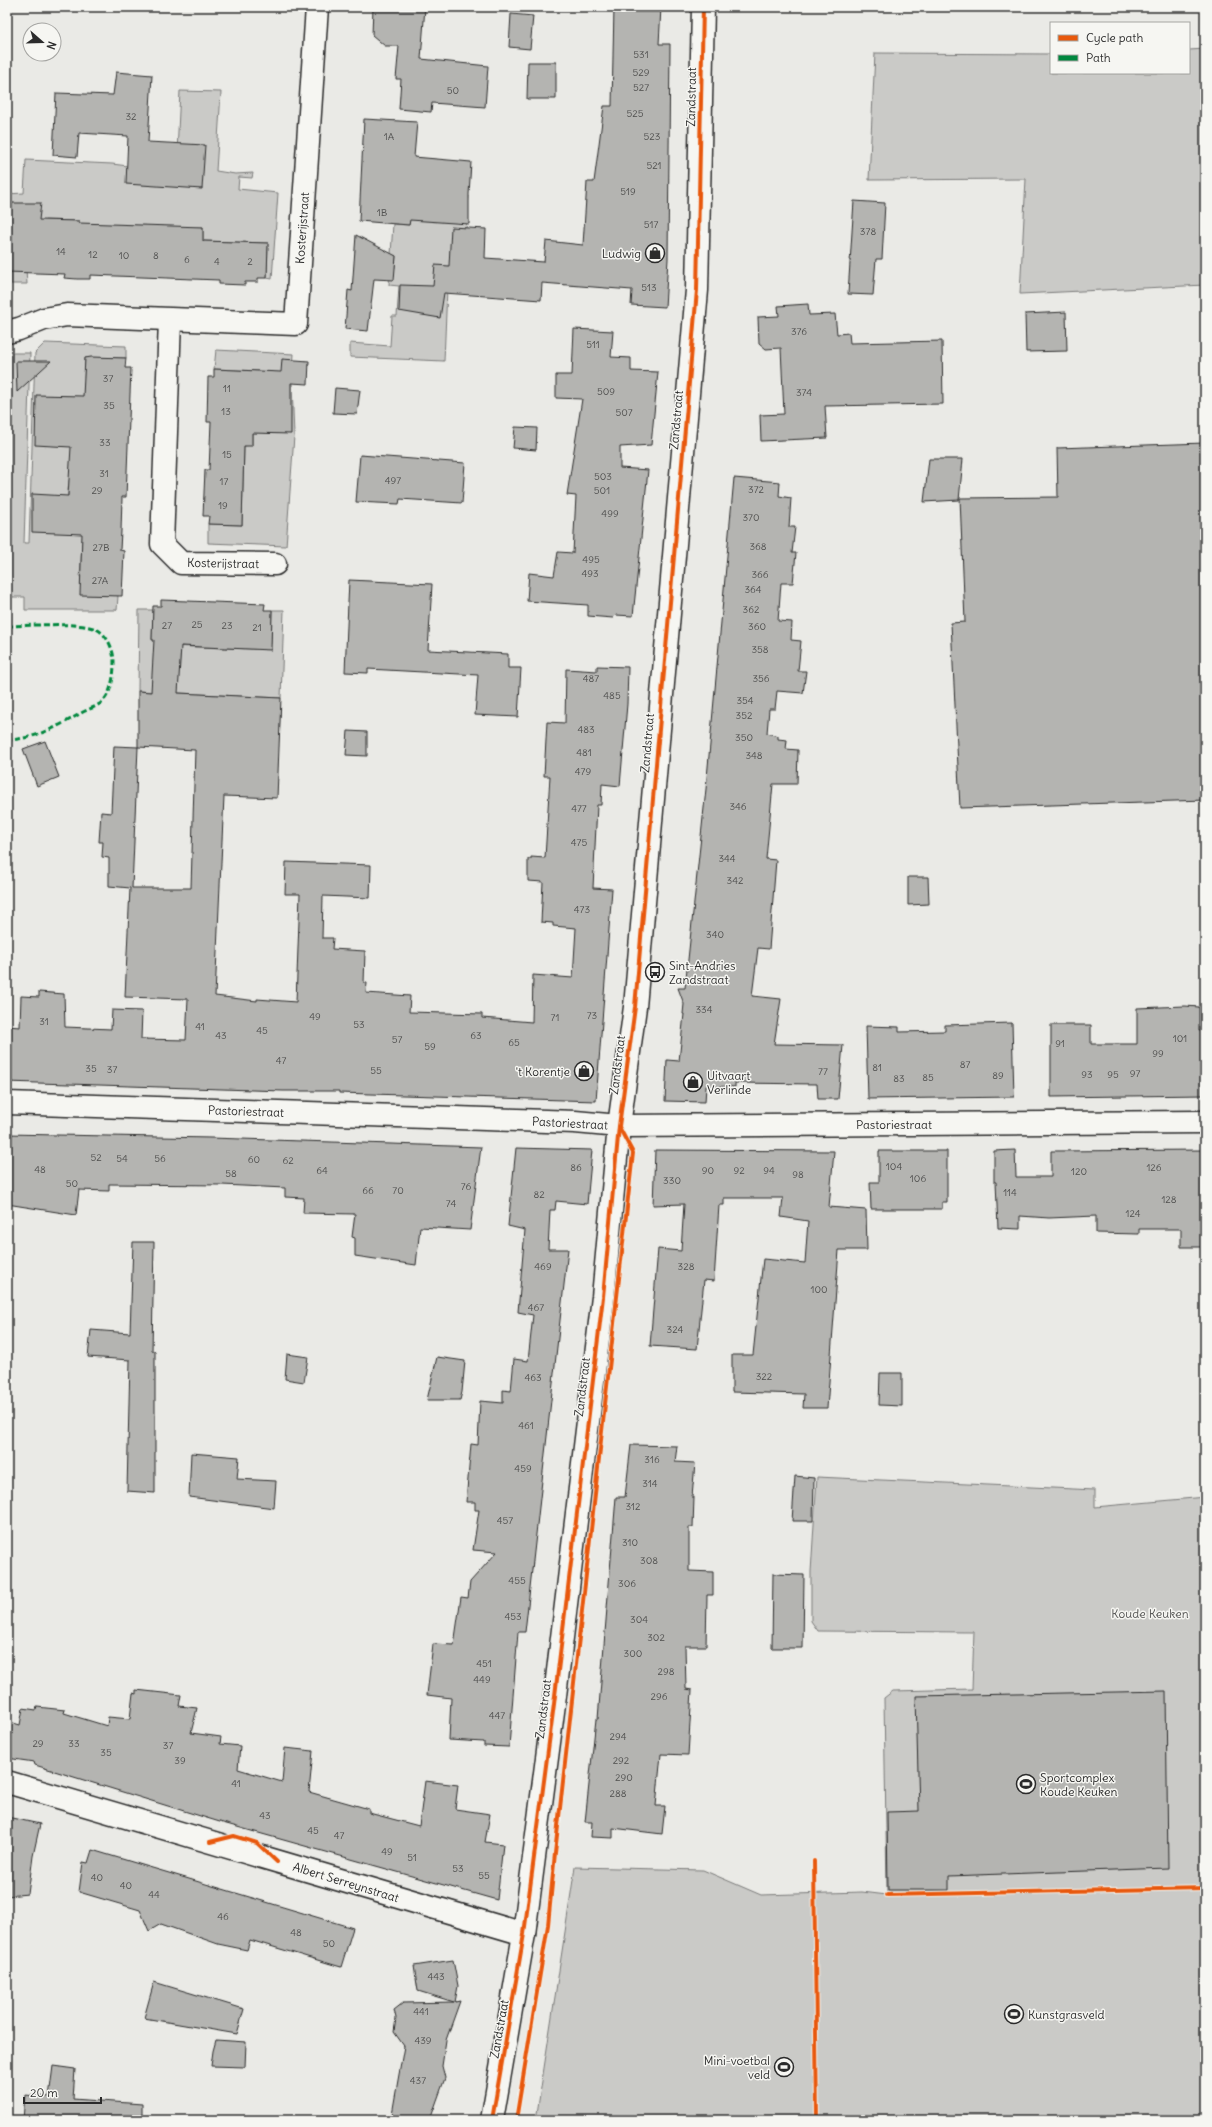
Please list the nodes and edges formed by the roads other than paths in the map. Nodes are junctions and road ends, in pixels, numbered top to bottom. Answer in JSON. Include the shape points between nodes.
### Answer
{"nodes":[{"id":1,"x":317,"y":7,"type":"edge"},
{"id":2,"x":703,"y":7,"type":"edge"},
{"id":3,"x":170,"y":320,"type":"junction"},
{"id":4,"x":7,"y":332,"type":"edge"},
{"id":5,"x":275,"y":564,"type":"dead end"},
{"id":6,"x":7,"y":1103,"type":"edge"},
{"id":7,"x":1205,"y":1122,"type":"edge"},
{"id":8,"x":619,"y":1126,"type":"junction"},
{"id":9,"x":7,"y":1782,"type":"edge"},
{"id":10,"x":524,"y":1934,"type":"junction"},
{"id":11,"x":492,"y":2120,"type":"edge"}],
"edges":[{"from":1,"to":3,"type":"street","name":"Kosterijstraat","via":[[296,324]]},
{"from":2,"to":8,"type":"street","name":"Zandstraat","via":[[697,290],[635,1007]]},
{"from":3,"to":4,"type":"street","name":"Kosterijstraat","via":[[67,315],[44,319]]},
{"from":3,"to":5,"type":"street","name":"Kosterijstraat","via":[[162,544],[182,563]]},
{"from":6,"to":8,"type":"street","name":"Pastoriestraat","via":[[567,1122]]},
{"from":7,"to":8,"type":"street","name":"Pastoriestraat"},
{"from":8,"to":10,"type":"street","name":"Zandstraat","via":[[579,1506]]},
{"from":9,"to":10,"type":"street","name":"Albert Serreynstraat"},
{"from":10,"to":11,"type":"street","name":"Zandstraat"}]}
